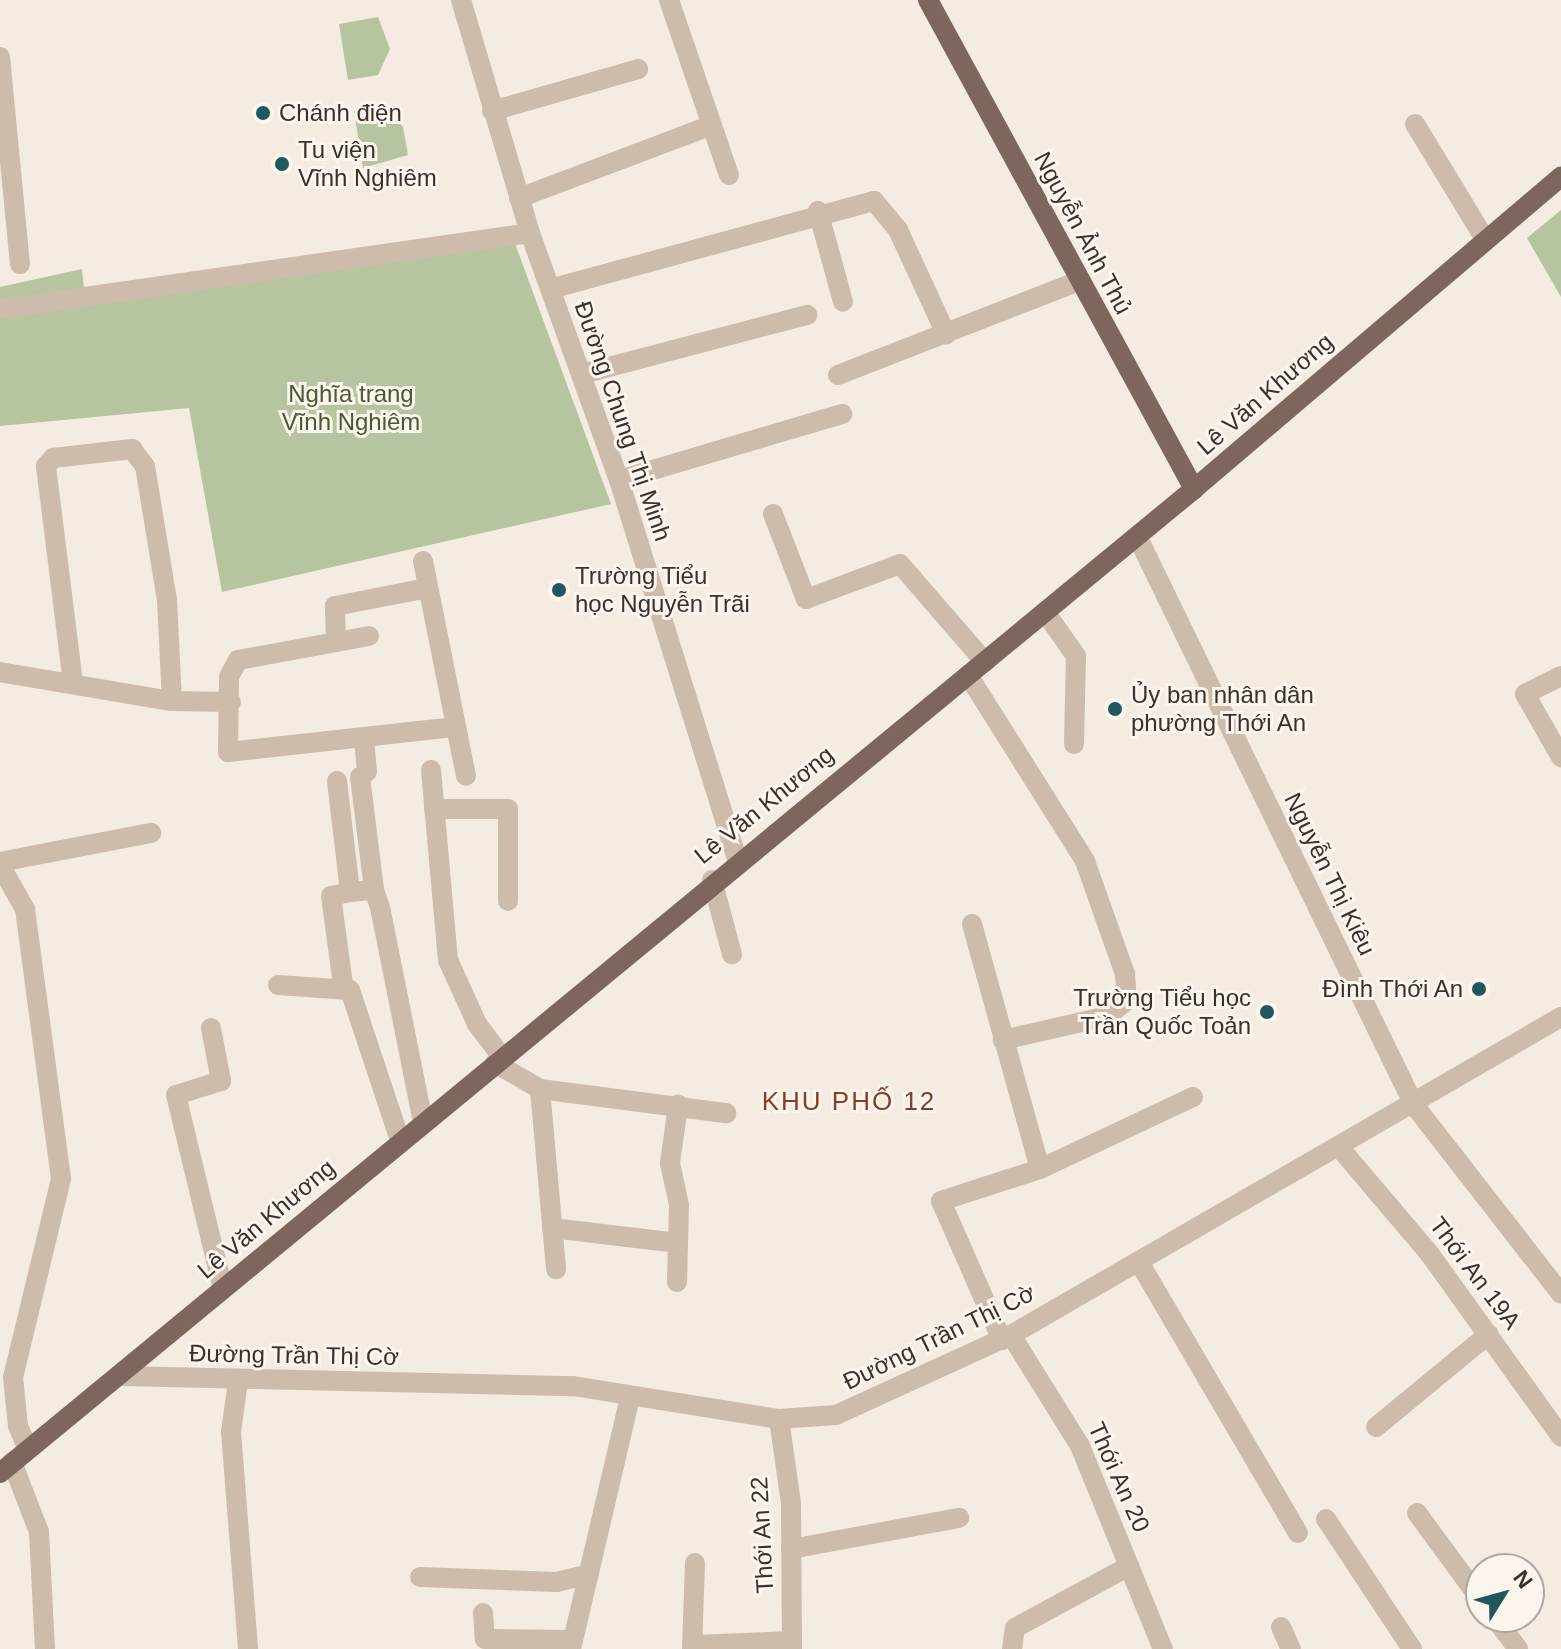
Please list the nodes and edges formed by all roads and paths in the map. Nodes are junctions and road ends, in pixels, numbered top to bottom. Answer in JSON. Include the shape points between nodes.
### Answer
{"nodes":[{"id":1,"x":461,"y":0,"type":"edge"},
{"id":2,"x":669,"y":0,"type":"edge"},
{"id":3,"x":928,"y":0,"type":"edge"},
{"id":4,"x":0,"y":57,"type":"edge"},
{"id":5,"x":638,"y":69,"type":"dead end"},
{"id":6,"x":492,"y":111,"type":"junction"},
{"id":7,"x":1415,"y":124,"type":"dead end"},
{"id":8,"x":712,"y":125,"type":"junction"},
{"id":9,"x":729,"y":175,"type":"dead end"},
{"id":10,"x":1561,"y":177,"type":"edge"},
{"id":11,"x":519,"y":198,"type":"junction"},
{"id":12,"x":818,"y":211,"type":"junction"},
{"id":13,"x":530,"y":233,"type":"junction"},
{"id":14,"x":1485,"y":239,"type":"junction"},
{"id":15,"x":20,"y":264,"type":"dead end"},
{"id":16,"x":1079,"y":281,"type":"junction"},
{"id":17,"x":550,"y":289,"type":"junction"},
{"id":18,"x":843,"y":302,"type":"dead end"},
{"id":19,"x":0,"y":309,"type":"edge"},
{"id":20,"x":807,"y":315,"type":"dead end"},
{"id":21,"x":946,"y":334,"type":"junction"},
{"id":22,"x":582,"y":374,"type":"junction"},
{"id":23,"x":838,"y":375,"type":"dead end"},
{"id":24,"x":842,"y":414,"type":"dead end"},
{"id":25,"x":619,"y":480,"type":"junction"},
{"id":26,"x":1194,"y":489,"type":"junction"},
{"id":27,"x":773,"y":514,"type":"dead end"},
{"id":28,"x":1137,"y":536,"type":"junction"},
{"id":29,"x":423,"y":561,"type":"dead end"},
{"id":30,"x":428,"y":588,"type":"junction"},
{"id":31,"x":1045,"y":612,"type":"junction"},
{"id":32,"x":369,"y":636,"type":"dead end"},
{"id":33,"x":336,"y":639,"type":"junction"},
{"id":34,"x":985,"y":662,"type":"junction"},
{"id":35,"x":0,"y":672,"type":"edge"},
{"id":36,"x":968,"y":675,"type":"junction"},
{"id":37,"x":1561,"y":676,"type":"edge"},
{"id":38,"x":73,"y":683,"type":"junction"},
{"id":39,"x":172,"y":701,"type":"junction"},
{"id":40,"x":231,"y":702,"type":"junction"},
{"id":41,"x":456,"y":727,"type":"junction"},
{"id":42,"x":364,"y":738,"type":"junction"},
{"id":43,"x":1074,"y":744,"type":"dead end"},
{"id":44,"x":1561,"y":757,"type":"edge"},
{"id":45,"x":431,"y":770,"type":"dead end"},
{"id":46,"x":466,"y":776,"type":"dead end"},
{"id":47,"x":337,"y":781,"type":"dead end"},
{"id":48,"x":434,"y":809,"type":"junction"},
{"id":49,"x":151,"y":833,"type":"dead end"},
{"id":50,"x":737,"y":859,"type":"junction"},
{"id":51,"x":0,"y":864,"type":"edge"},
{"id":52,"x":712,"y":880,"type":"junction"},
{"id":53,"x":374,"y":890,"type":"junction"},
{"id":54,"x":350,"y":892,"type":"junction"},
{"id":55,"x":9,"y":896,"type":"edge"},
{"id":56,"x":508,"y":901,"type":"dead end"},
{"id":57,"x":972,"y":924,"type":"dead end"},
{"id":58,"x":732,"y":954,"type":"dead end"},
{"id":59,"x":278,"y":985,"type":"dead end"},
{"id":60,"x":343,"y":985,"type":"junction"},
{"id":61,"x":1560,"y":1020,"type":"edge"},
{"id":62,"x":211,"y":1028,"type":"dead end"},
{"id":63,"x":1003,"y":1040,"type":"junction"},
{"id":64,"x":498,"y":1060,"type":"junction"},
{"id":65,"x":540,"y":1089,"type":"junction"},
{"id":66,"x":1193,"y":1097,"type":"dead end"},
{"id":67,"x":678,"y":1105,"type":"junction"},
{"id":68,"x":1414,"y":1105,"type":"junction"},
{"id":69,"x":726,"y":1113,"type":"dead end"},
{"id":70,"x":423,"y":1122,"type":"junction"},
{"id":71,"x":401,"y":1143,"type":"junction"},
{"id":72,"x":1339,"y":1147,"type":"junction"},
{"id":73,"x":1040,"y":1169,"type":"junction"},
{"id":74,"x":552,"y":1228,"type":"junction"},
{"id":75,"x":678,"y":1243,"type":"junction"},
{"id":76,"x":1139,"y":1262,"type":"junction"},
{"id":77,"x":556,"y":1269,"type":"dead end"},
{"id":78,"x":1554,"y":1271,"type":"edge"},
{"id":79,"x":677,"y":1282,"type":"dead end"},
{"id":80,"x":223,"y":1289,"type":"junction"},
{"id":81,"x":1561,"y":1294,"type":"edge"},
{"id":82,"x":1489,"y":1334,"type":"junction"},
{"id":83,"x":1006,"y":1338,"type":"junction"},
{"id":84,"x":10,"y":1344,"type":"edge"},
{"id":85,"x":120,"y":1376,"type":"junction"},
{"id":86,"x":238,"y":1381,"type":"junction"},
{"id":87,"x":630,"y":1398,"type":"junction"},
{"id":88,"x":779,"y":1419,"type":"junction"},
{"id":89,"x":1376,"y":1427,"type":"dead end"},
{"id":90,"x":1561,"y":1437,"type":"edge"},
{"id":91,"x":14,"y":1461,"type":"edge"},
{"id":92,"x":1417,"y":1513,"type":"dead end"},
{"id":93,"x":959,"y":1518,"type":"dead end"},
{"id":94,"x":1326,"y":1519,"type":"dead end"},
{"id":95,"x":1298,"y":1533,"type":"dead end"},
{"id":96,"x":791,"y":1549,"type":"junction"},
{"id":97,"x":695,"y":1563,"type":"dead end"},
{"id":98,"x":1129,"y":1566,"type":"junction"},
{"id":99,"x":589,"y":1574,"type":"junction"},
{"id":100,"x":420,"y":1577,"type":"dead end"},
{"id":101,"x":1465,"y":1578,"type":"edge"},
{"id":102,"x":483,"y":1613,"type":"dead end"},
{"id":103,"x":1281,"y":1627,"type":"dead end"},
{"id":104,"x":572,"y":1645,"type":"edge"},
{"id":105,"x":792,"y":1645,"type":"edge"},
{"id":106,"x":692,"y":1647,"type":"edge"},
{"id":107,"x":45,"y":1649,"type":"edge"},
{"id":108,"x":248,"y":1649,"type":"edge"},
{"id":109,"x":1012,"y":1649,"type":"edge"},
{"id":110,"x":1163,"y":1649,"type":"edge"},
{"id":111,"x":1291,"y":1649,"type":"edge"},
{"id":112,"x":1412,"y":1649,"type":"edge"}],
"edges":[{"from":1,"to":6,"type":"street","name":"Đường Chung Thị Minh"},
{"from":2,"to":8,"type":"street"},
{"from":3,"to":16,"type":"main road","name":"Nguyễn Ảnh Thủ"},
{"from":4,"to":15,"type":"street"},
{"from":5,"to":6,"type":"street"},
{"from":6,"to":11,"type":"street","name":"Đường Chung Thị Minh"},
{"from":7,"to":14,"type":"street"},
{"from":8,"to":9,"type":"street"},
{"from":8,"to":11,"type":"street"},
{"from":10,"to":14,"type":"main road","name":"Lê Văn Khương"},
{"from":11,"to":13,"type":"street","name":"Đường Chung Thị Minh"},
{"from":12,"to":17,"type":"street"},
{"from":12,"to":18,"type":"street"},
{"from":12,"to":21,"type":"street","via":[[874,201],[898,230]]},
{"from":13,"to":17,"type":"street","name":"Đường Chung Thị Minh"},
{"from":13,"to":19,"type":"street"},
{"from":14,"to":26,"type":"main road","name":"Lê Văn Khương"},
{"from":16,"to":21,"type":"street"},
{"from":16,"to":26,"type":"main road","name":"Nguyễn Ảnh Thủ"},
{"from":17,"to":22,"type":"street","name":"Đường Chung Thị Minh"},
{"from":20,"to":22,"type":"street"},
{"from":21,"to":23,"type":"street"},
{"from":22,"to":25,"type":"street","name":"Đường Chung Thị Minh"},
{"from":24,"to":25,"type":"street"},
{"from":25,"to":50,"type":"street","name":"Đường Chung Thị Minh"},
{"from":26,"to":28,"type":"main road","name":"Lê Văn Khương"},
{"from":27,"to":34,"type":"street","via":[[806,599],[900,564]]},
{"from":28,"to":31,"type":"main road","name":"Lê Văn Khương"},
{"from":28,"to":68,"type":"street","name":"Nguyễn Thị Kiêu"},
{"from":29,"to":30,"type":"street"},
{"from":30,"to":33,"type":"street","via":[[335,606]]},
{"from":30,"to":41,"type":"street"},
{"from":31,"to":34,"type":"main road","name":"Lê Văn Khương"},
{"from":31,"to":43,"type":"street","via":[[1076,656]]},
{"from":32,"to":33,"type":"street"},
{"from":33,"to":40,"type":"street","via":[[238,660],[229,677]]},
{"from":34,"to":36,"type":"main road","name":"Lê Văn Khương"},
{"from":35,"to":38,"type":"street"},
{"from":36,"to":50,"type":"main road","name":"Lê Văn Khương"},
{"from":36,"to":63,"type":"street","via":[[1085,861],[1125,974],[1127,1000],[1108,1016]]},
{"from":37,"to":44,"type":"street","via":[[1525,694]]},
{"from":38,"to":39,"type":"street"},
{"from":38,"to":39,"type":"street","via":[[46,466],[53,458],[132,449],[145,466],[167,600]]},
{"from":39,"to":40,"type":"street"},
{"from":40,"to":42,"type":"street","via":[[228,752]]},
{"from":41,"to":42,"type":"street"},
{"from":41,"to":46,"type":"street"},
{"from":42,"to":53,"type":"street"},
{"from":45,"to":48,"type":"street"},
{"from":47,"to":54,"type":"street"},
{"from":48,"to":56,"type":"street","via":[[508,809]]},
{"from":48,"to":64,"type":"street","via":[[448,960]]},
{"from":49,"to":51,"type":"street"},
{"from":50,"to":52,"type":"main road","name":"Lê Văn Khương"},
{"from":51,"to":55,"type":"street"},
{"from":52,"to":58,"type":"street"},
{"from":52,"to":64,"type":"main road","name":"Lê Văn Khương"},
{"from":53,"to":54,"type":"street"},
{"from":53,"to":70,"type":"street"},
{"from":54,"to":60,"type":"street","via":[[331,896]]},
{"from":55,"to":84,"type":"street","via":[[47,1063],[61,1179]]},
{"from":57,"to":63,"type":"street"},
{"from":59,"to":60,"type":"street"},
{"from":60,"to":71,"type":"street","via":[[354,996]]},
{"from":61,"to":68,"type":"street","name":"Đường Trần Thị Cờ"},
{"from":62,"to":80,"type":"street","via":[[221,1081],[176,1095]]},
{"from":63,"to":73,"type":"street"},
{"from":64,"to":65,"type":"street"},
{"from":64,"to":70,"type":"main road","name":"Lê Văn Khương"},
{"from":65,"to":67,"type":"street"},
{"from":65,"to":74,"type":"street"},
{"from":66,"to":73,"type":"street"},
{"from":67,"to":69,"type":"street"},
{"from":67,"to":75,"type":"street","via":[[670,1163]]},
{"from":68,"to":72,"type":"street","name":"Đường Trần Thị Cờ"},
{"from":68,"to":78,"type":"street","name":"Nguyễn Thị Kiêu"},
{"from":70,"to":71,"type":"main road","name":"Lê Văn Khương"},
{"from":71,"to":80,"type":"main road","name":"Lê Văn Khương"},
{"from":72,"to":76,"type":"street","name":"Đường Trần Thị Cờ"},
{"from":72,"to":82,"type":"street","name":"Thới An 19A"},
{"from":73,"to":83,"type":"street","name":"Thới An 20","via":[[941,1201]]},
{"from":74,"to":75,"type":"street"},
{"from":74,"to":77,"type":"street"},
{"from":75,"to":79,"type":"street"},
{"from":76,"to":83,"type":"street","name":"Đường Trần Thị Cờ"},
{"from":76,"to":95,"type":"street"},
{"from":78,"to":81,"type":"street","name":"Nguyễn Thị Kiêu"},
{"from":80,"to":85,"type":"main road","name":"Lê Văn Khương"},
{"from":82,"to":89,"type":"street"},
{"from":82,"to":90,"type":"street","name":"Thới An 19A"},
{"from":83,"to":88,"type":"street","name":"Đường Trần Thị Cờ","via":[[836,1415]]},
{"from":83,"to":98,"type":"street","name":"Thới An 20","via":[[1080,1446]]},
{"from":84,"to":91,"type":"street"},
{"from":85,"to":86,"type":"street","name":"Đường Trần Thị Cờ"},
{"from":85,"to":91,"type":"main road","name":"Lê Văn Khương"},
{"from":86,"to":87,"type":"street","name":"Đường Trần Thị Cờ","via":[[573,1386]]},
{"from":86,"to":108,"type":"street","via":[[231,1432]]},
{"from":87,"to":88,"type":"street","name":"Đường Trần Thị Cờ"},
{"from":87,"to":99,"type":"street"},
{"from":88,"to":96,"type":"street","name":"Thới An 22"},
{"from":91,"to":107,"type":"street","via":[[39,1532]]},
{"from":92,"to":101,"type":"street"},
{"from":93,"to":96,"type":"street"},
{"from":94,"to":112,"type":"street"},
{"from":96,"to":105,"type":"street","name":"Thới An 22"},
{"from":97,"to":106,"type":"street"},
{"from":98,"to":109,"type":"street","via":[[1015,1628]]},
{"from":98,"to":110,"type":"street","name":"Thới An 20"},
{"from":99,"to":100,"type":"street","via":[[557,1582]]},
{"from":99,"to":104,"type":"street"},
{"from":102,"to":104,"type":"street","via":[[485,1639]]},
{"from":103,"to":111,"type":"street"},
{"from":105,"to":106,"type":"street"}]}
